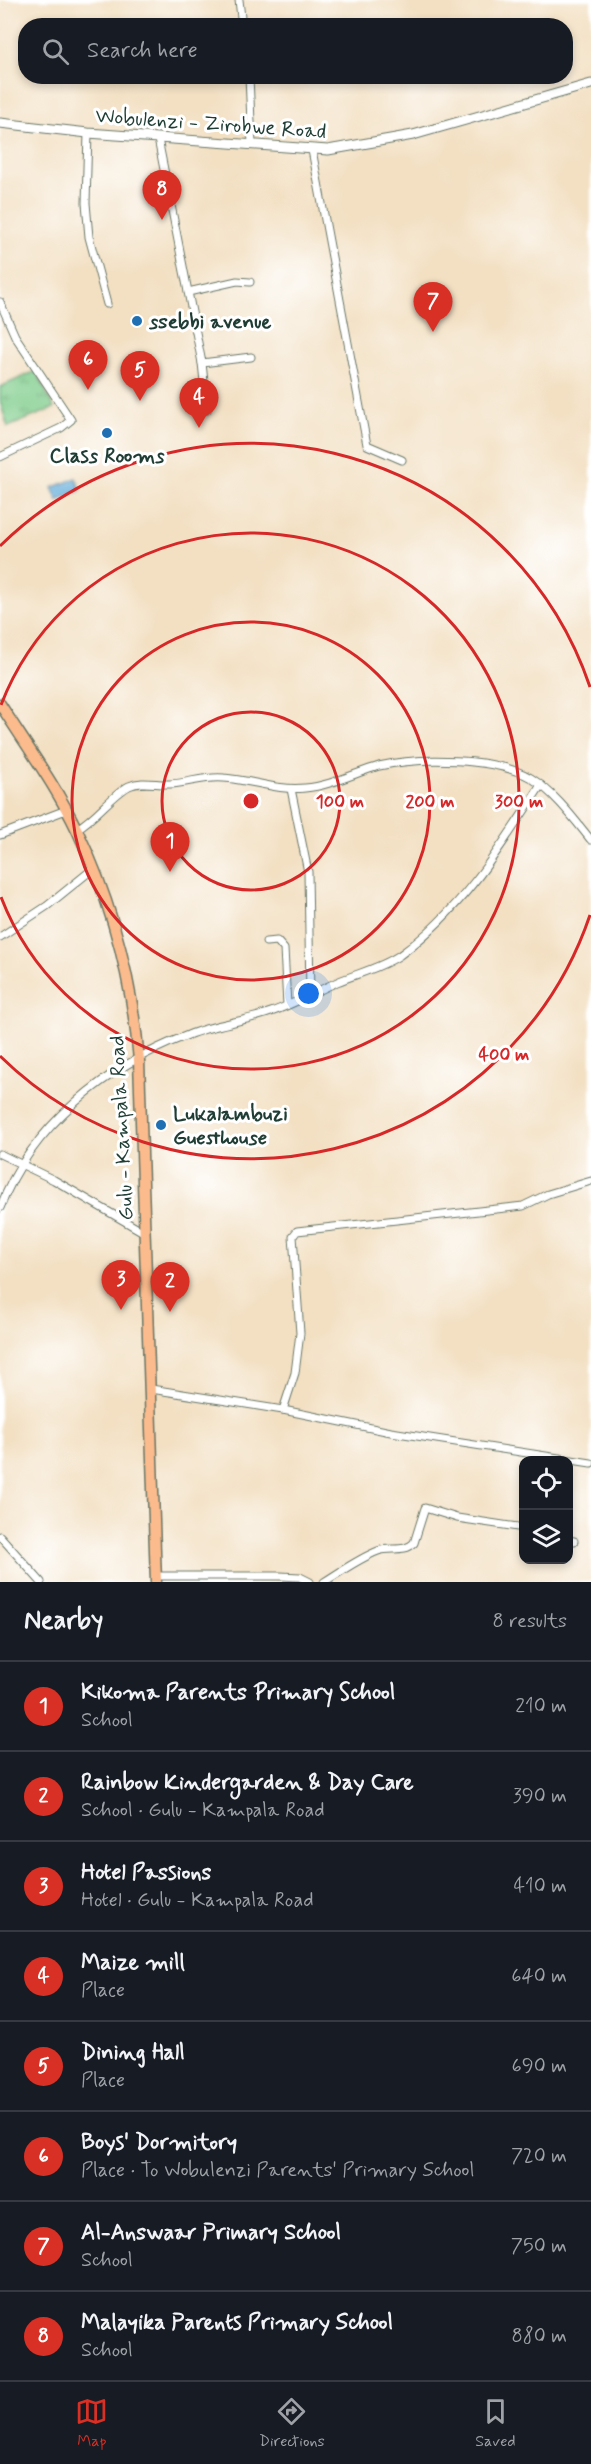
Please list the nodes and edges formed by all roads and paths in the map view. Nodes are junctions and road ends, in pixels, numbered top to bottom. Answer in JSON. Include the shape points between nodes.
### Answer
{"nodes":[{"id":1,"x":239,"y":0,"type":"edge"},
{"id":2,"x":241,"y":18,"type":"edge"},
{"id":3,"x":249,"y":84,"type":"edge"},
{"id":4,"x":591,"y":84,"type":"edge"},
{"id":5,"x":0,"y":123,"type":"edge"},
{"id":6,"x":88,"y":134,"type":"junction"},
{"id":7,"x":158,"y":139,"type":"junction"},
{"id":8,"x":252,"y":146,"type":"junction"},
{"id":9,"x":312,"y":150,"type":"junction"},
{"id":10,"x":250,"y":282,"type":"dead end"},
{"id":11,"x":188,"y":292,"type":"junction"},
{"id":12,"x":0,"y":302,"type":"edge"},
{"id":13,"x":107,"y":304,"type":"dead end"},
{"id":14,"x":251,"y":357,"type":"dead end"},
{"id":15,"x":202,"y":363,"type":"junction"},
{"id":16,"x":207,"y":410,"type":"dead end"},
{"id":17,"x":0,"y":457,"type":"edge"},
{"id":18,"x":402,"y":460,"type":"dead end"},
{"id":19,"x":0,"y":704,"type":"edge"},
{"id":20,"x":541,"y":785,"type":"junction"},
{"id":21,"x":291,"y":789,"type":"junction"},
{"id":22,"x":66,"y":810,"type":"junction"},
{"id":23,"x":77,"y":829,"type":"junction"},
{"id":24,"x":0,"y":835,"type":"edge"},
{"id":25,"x":591,"y":840,"type":"edge"},
{"id":26,"x":94,"y":868,"type":"junction"},
{"id":27,"x":0,"y":937,"type":"edge"},
{"id":28,"x":266,"y":942,"type":"dead end"},
{"id":29,"x":310,"y":994,"type":"junction"},
{"id":30,"x":287,"y":1005,"type":"junction"},
{"id":31,"x":139,"y":1060,"type":"junction"},
{"id":32,"x":0,"y":1154,"type":"edge"},
{"id":33,"x":21,"y":1165,"type":"junction"},
{"id":34,"x":591,"y":1182,"type":"edge"},
{"id":35,"x":0,"y":1208,"type":"edge"},
{"id":36,"x":146,"y":1233,"type":"junction"},
{"id":37,"x":151,"y":1389,"type":"junction"},
{"id":38,"x":283,"y":1410,"type":"junction"},
{"id":39,"x":591,"y":1464,"type":"edge"},
{"id":40,"x":519,"y":1526,"type":"edge"},
{"id":41,"x":0,"y":1536,"type":"edge"},
{"id":42,"x":156,"y":1579,"type":"edge"},
{"id":43,"x":41,"y":1582,"type":"edge"},
{"id":44,"x":310,"y":1582,"type":"edge"},
{"id":45,"x":324,"y":1582,"type":"edge"}],
"edges":[{"from":1,"to":2,"type":"street"},
{"from":3,"to":8,"type":"street"},
{"from":4,"to":9,"type":"street","name":"Wobulenzi - Zirobwe Road","via":[[412,135]]},
{"from":5,"to":6,"type":"street","name":"Wobulenzi - Zirobwe Road"},
{"from":6,"to":7,"type":"street","name":"Wobulenzi - Zirobwe Road"},
{"from":6,"to":13,"type":"street","via":[[89,237]]},
{"from":7,"to":8,"type":"street","name":"Wobulenzi - Zirobwe Road"},
{"from":7,"to":11,"type":"street"},
{"from":8,"to":9,"type":"street","name":"Wobulenzi - Zirobwe Road"},
{"from":9,"to":18,"type":"street","via":[[367,445]]},
{"from":10,"to":11,"type":"street","via":[[237,281]]},
{"from":11,"to":15,"type":"street"},
{"from":12,"to":17,"type":"street","via":[[15,336],[71,420]]},
{"from":14,"to":15,"type":"street"},
{"from":15,"to":16,"type":"street"},
{"from":19,"to":22,"type":"main road","name":"Gulu - Kampala Road"},
{"from":20,"to":21,"type":"street","via":[[505,769],[413,761],[378,767],[315,787]]},
{"from":20,"to":25,"type":"street"},
{"from":20,"to":29,"type":"street","via":[[502,848],[437,923],[399,955]]},
{"from":21,"to":23,"type":"street","via":[[213,777],[169,784],[134,784]]},
{"from":21,"to":29,"type":"street","via":[[308,872]]},
{"from":22,"to":23,"type":"main road","name":"Gulu - Kampala Road"},
{"from":22,"to":24,"type":"street"},
{"from":23,"to":26,"type":"main road","name":"Gulu - Kampala Road"},
{"from":26,"to":27,"type":"street"},
{"from":26,"to":31,"type":"main road","name":"Gulu - Kampala Road","via":[[111,910],[127,971]]},
{"from":28,"to":30,"type":"street","via":[[277,941],[284,949]]},
{"from":29,"to":30,"type":"street"},
{"from":30,"to":31,"type":"street","via":[[189,1034]]},
{"from":31,"to":33,"type":"street","via":[[70,1104]]},
{"from":31,"to":36,"type":"main road","name":"Gulu - Kampala Road"},
{"from":32,"to":33,"type":"street"},
{"from":33,"to":35,"type":"street"},
{"from":33,"to":36,"type":"street"},
{"from":34,"to":38,"type":"street","via":[[523,1206],[297,1231],[292,1236],[300,1333],[295,1373]]},
{"from":36,"to":37,"type":"main road","name":"Gulu - Kampala Road"},
{"from":37,"to":38,"type":"street"},
{"from":37,"to":42,"type":"main road","name":"Gulu - Kampala Road"},
{"from":38,"to":39,"type":"street","via":[[391,1432]]},
{"from":40,"to":45,"type":"street","via":[[457,1518],[425,1508],[411,1546],[381,1550],[345,1566]]},
{"from":41,"to":43,"type":"street"},
{"from":42,"to":44,"type":"street","via":[[280,1576]]}]}
